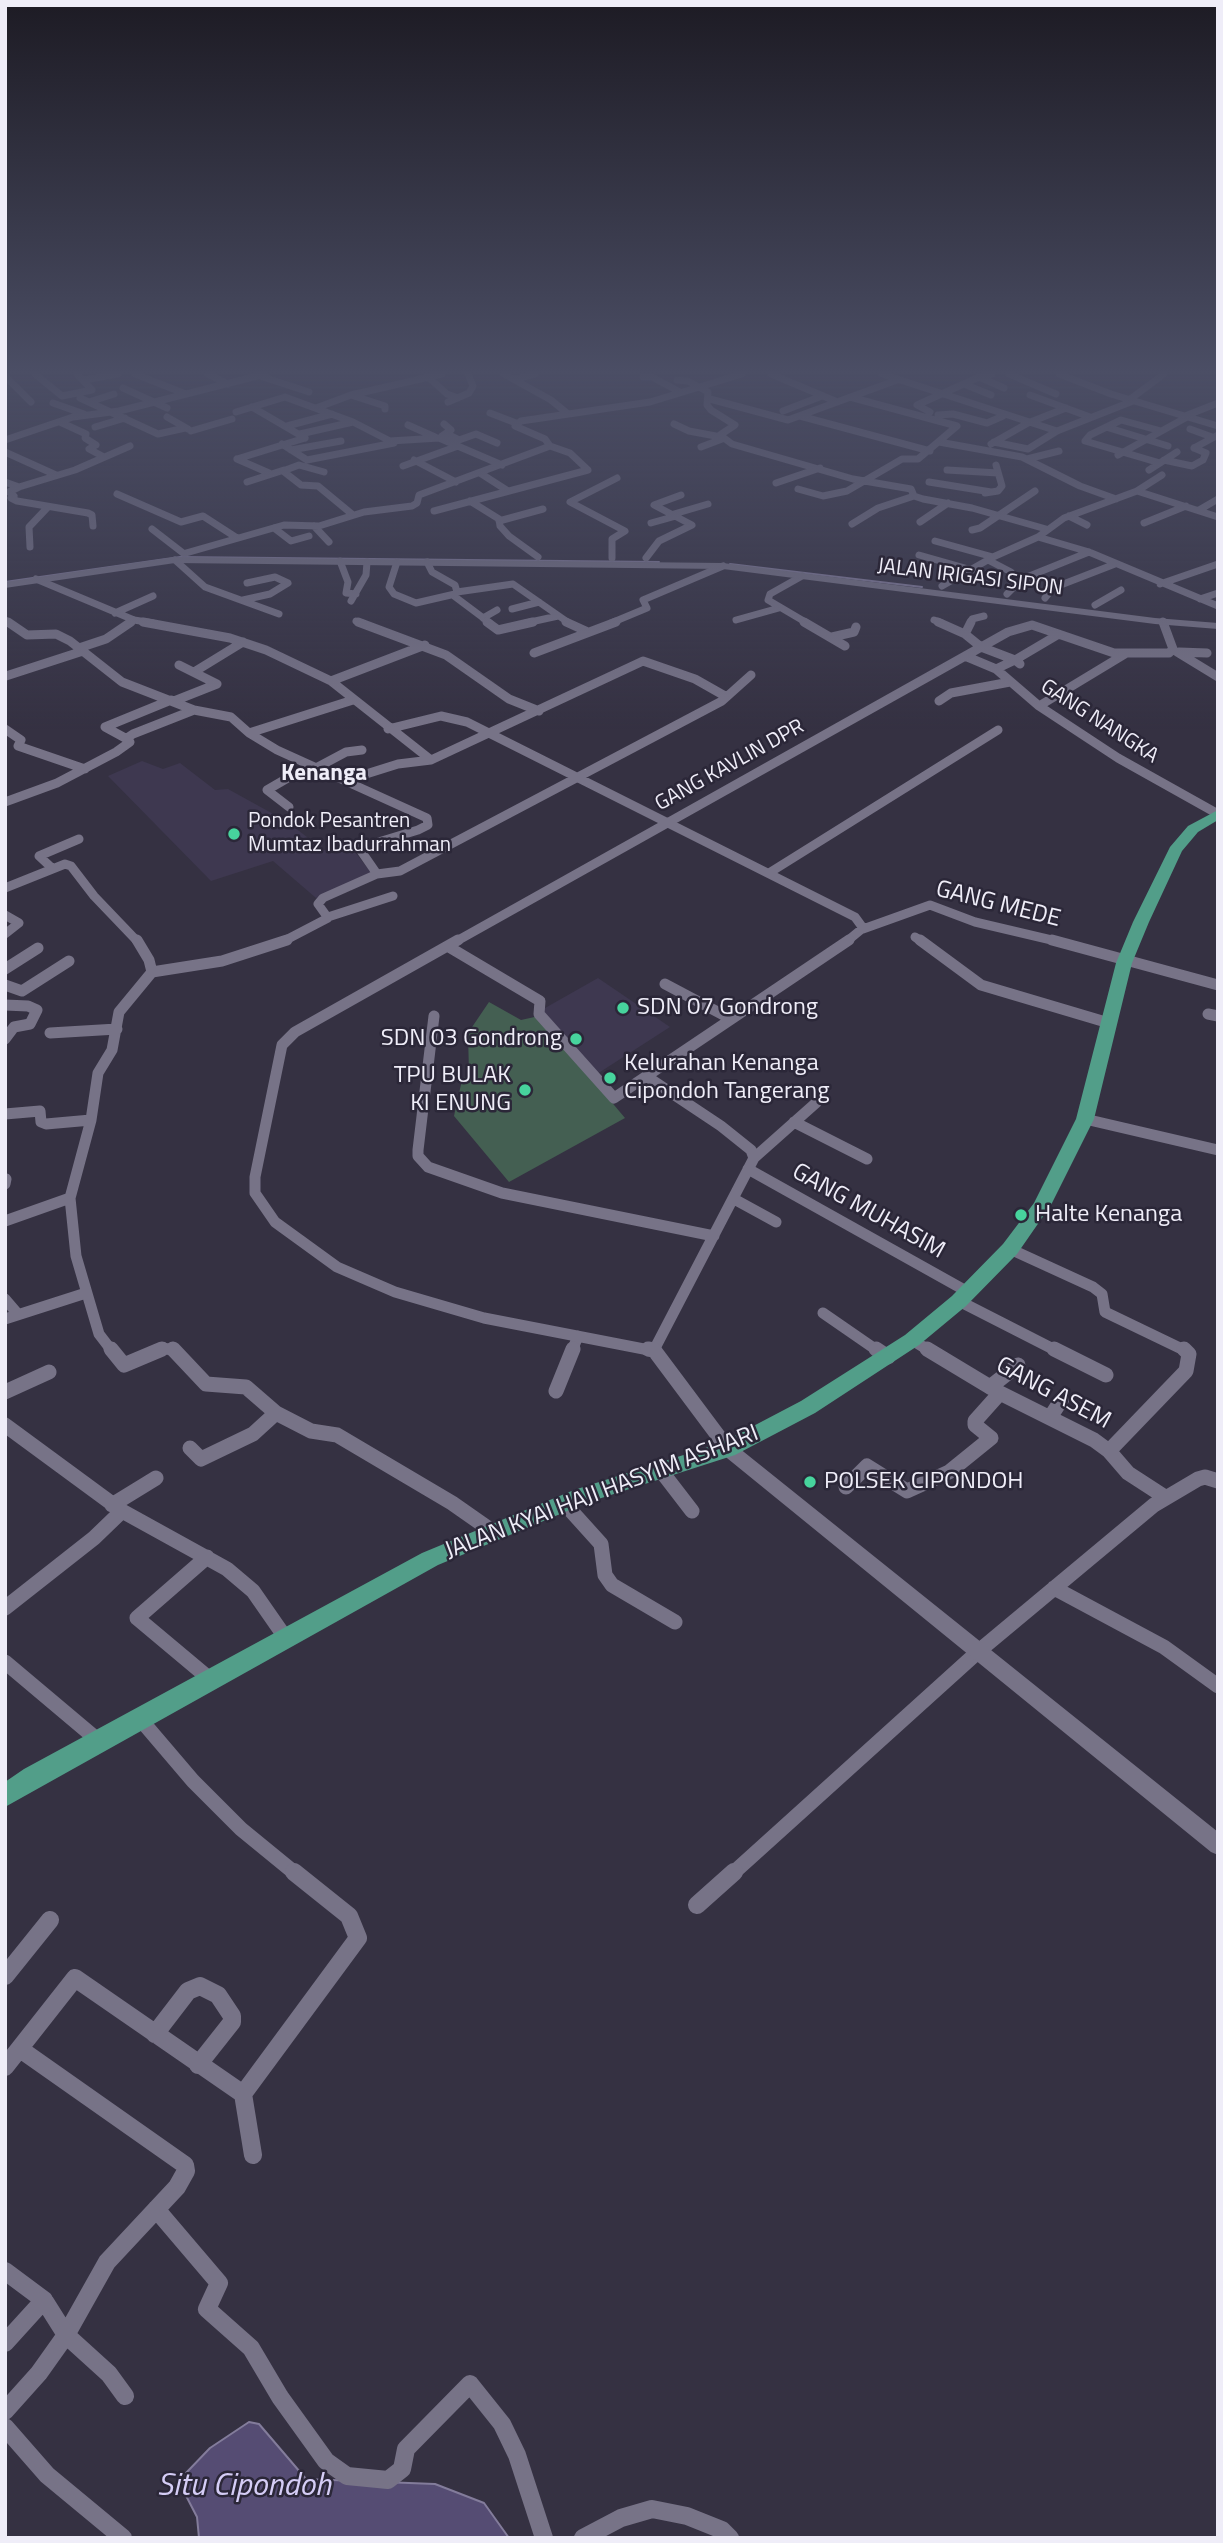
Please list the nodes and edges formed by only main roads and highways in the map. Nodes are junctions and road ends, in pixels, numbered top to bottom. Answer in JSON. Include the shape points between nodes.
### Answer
{"nodes":[{"id":1,"x":1218,"y":814,"type":"edge"},
{"id":2,"x":33,"y":1777,"type":"junction"},
{"id":3,"x":5,"y":1784,"type":"edge"},
{"id":4,"x":5,"y":1796,"type":"edge"}],
"edges":[{"from":1,"to":2,"type":"main road","name":"JALAN KYAI HAJI HASYIM ASHARI","via":[[1193,829],[1175,850],[1126,958],[1085,1119],[1042,1205],[1010,1249],[912,1340],[808,1407],[728,1448],[564,1503],[430,1559]]},
{"from":2,"to":3,"type":"main road","name":"JALAN KYAI HAJI HASYIM ASHARI"},
{"from":2,"to":4,"type":"main road","name":"JALAN KYAI HAJI HASYIM ASHARI"}]}
